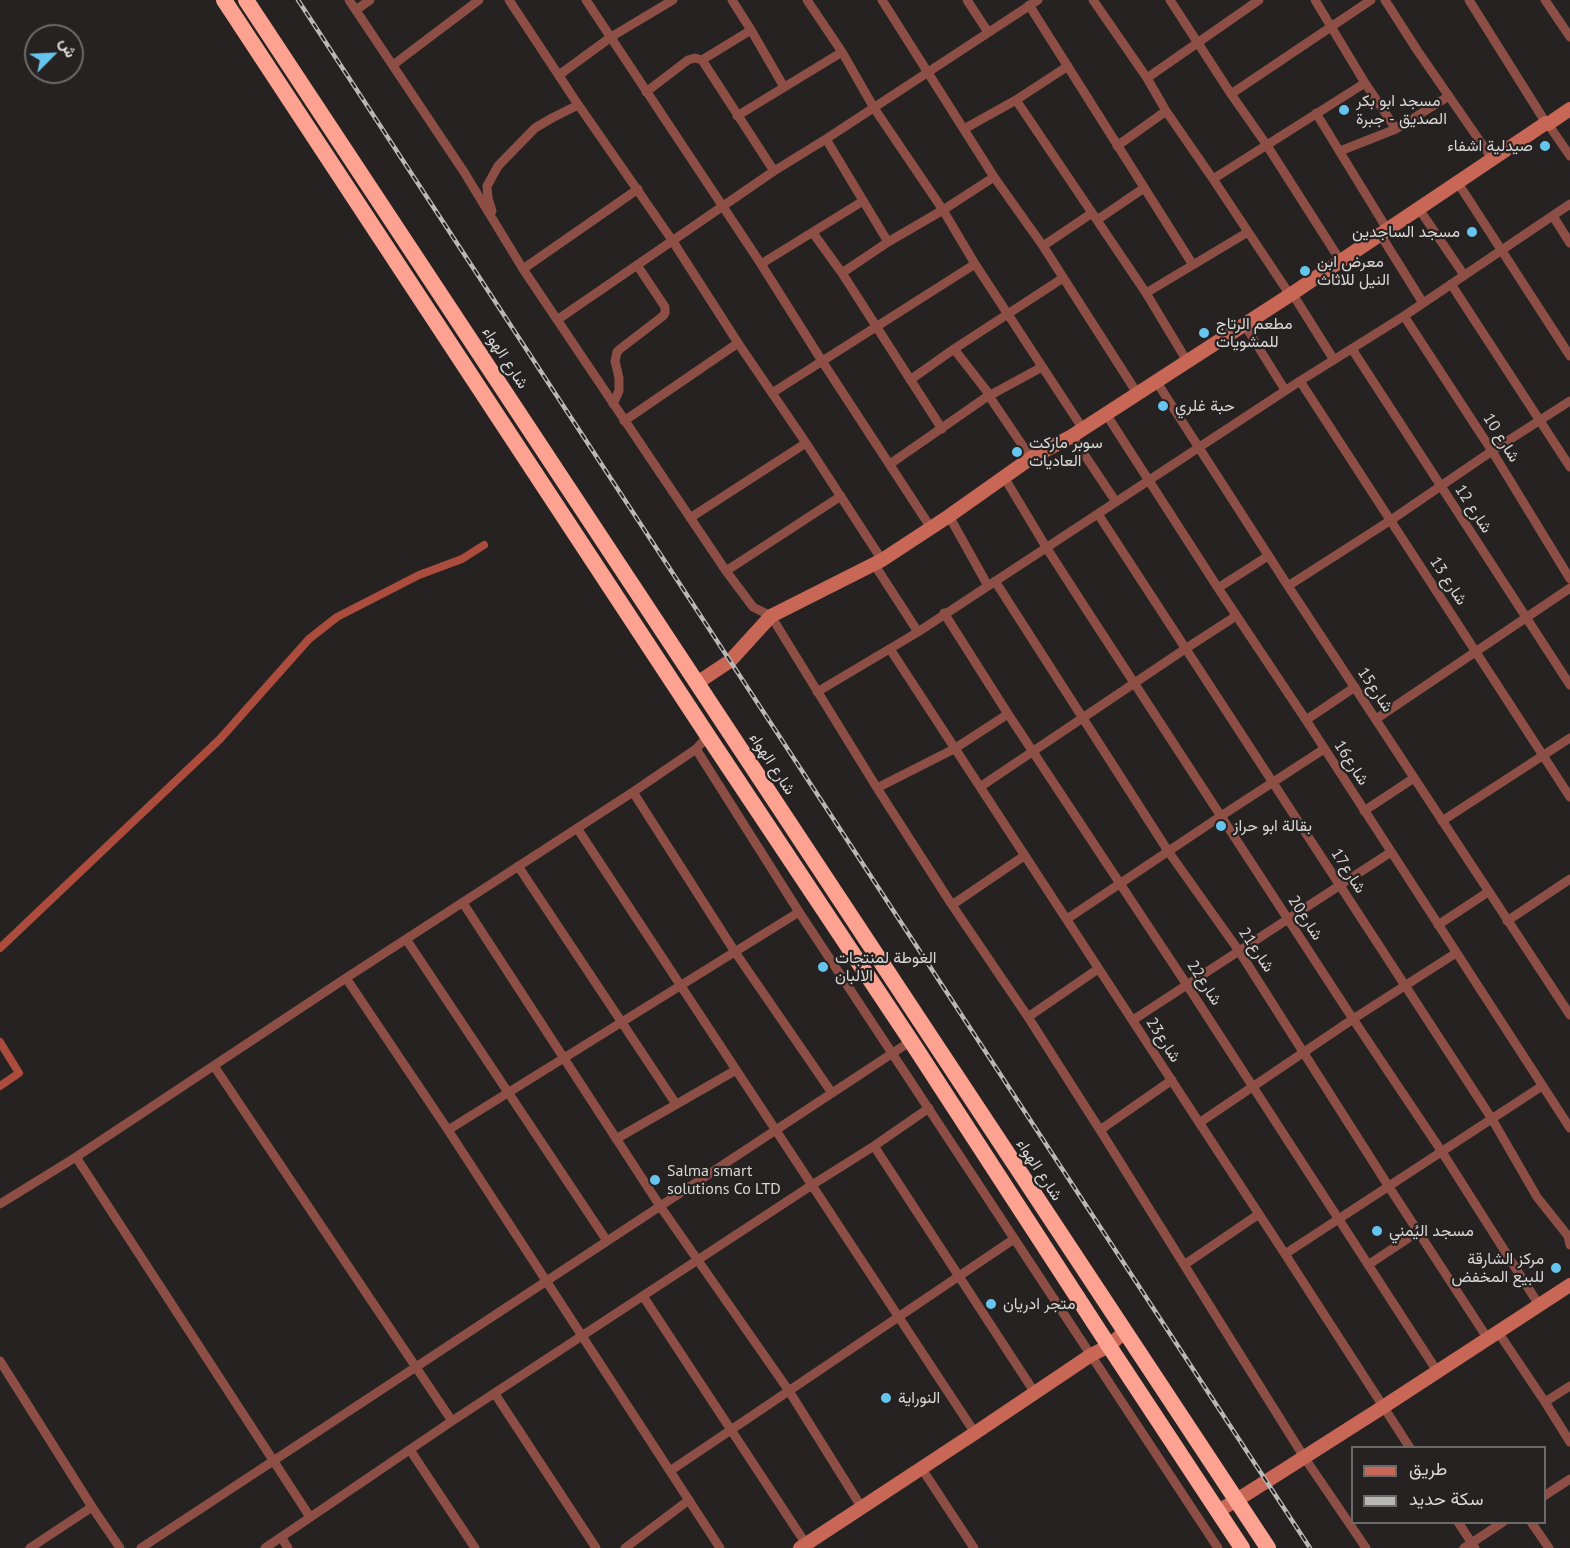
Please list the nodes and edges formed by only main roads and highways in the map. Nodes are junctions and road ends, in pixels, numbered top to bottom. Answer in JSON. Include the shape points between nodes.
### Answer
{"nodes":[{"id":1,"x":224,"y":0,"type":"edge"},
{"id":2,"x":246,"y":0,"type":"edge"},
{"id":3,"x":1242,"y":1548,"type":"edge"},
{"id":4,"x":1268,"y":1548,"type":"edge"}],
"edges":[{"from":1,"to":3,"type":"highway"},
{"from":2,"to":4,"type":"highway","name":"شارع الهواء"}]}
